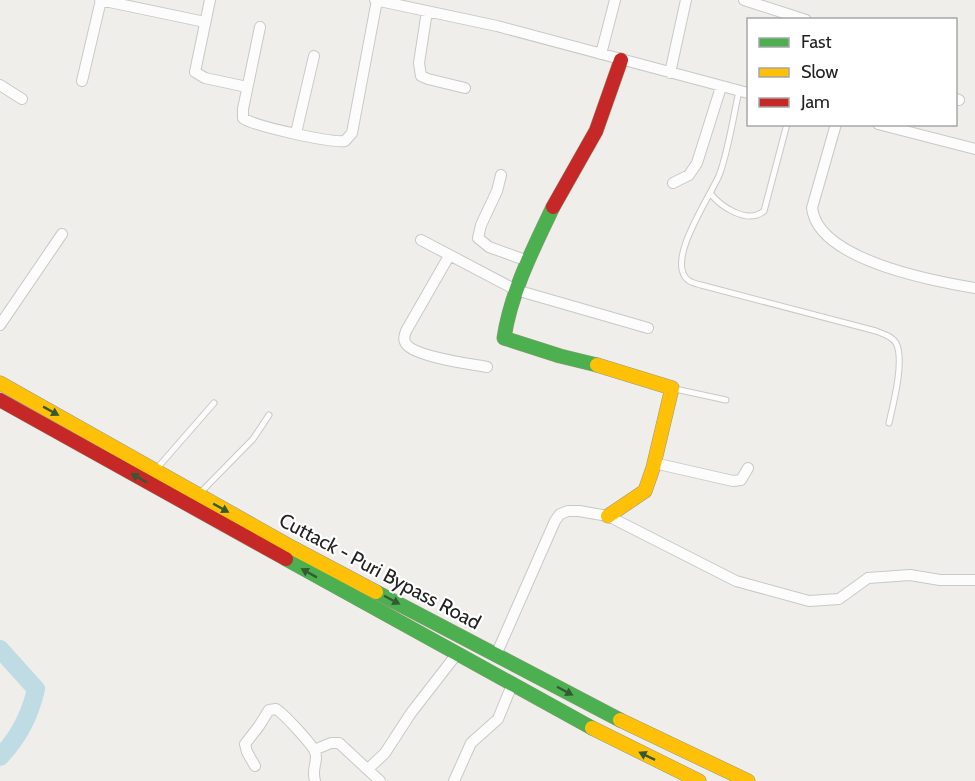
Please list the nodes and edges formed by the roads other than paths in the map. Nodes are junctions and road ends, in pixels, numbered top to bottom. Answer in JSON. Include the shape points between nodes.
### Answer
{"nodes":[{"id":1,"x":100,"y":0,"type":"edge"},
{"id":2,"x":210,"y":0,"type":"edge"},
{"id":3,"x":376,"y":0,"type":"edge"},
{"id":4,"x":615,"y":0,"type":"edge"},
{"id":5,"x":687,"y":0,"type":"edge"},
{"id":6,"x":744,"y":0,"type":"edge"},
{"id":7,"x":427,"y":11,"type":"junction"},
{"id":8,"x":800,"y":18,"type":"edge"},
{"id":9,"x":205,"y":22,"type":"junction"},
{"id":10,"x":260,"y":27,"type":"dead end"},
{"id":11,"x":601,"y":54,"type":"junction"},
{"id":12,"x":314,"y":56,"type":"dead end"},
{"id":13,"x":621,"y":60,"type":"junction"},
{"id":14,"x":670,"y":73,"type":"junction"},
{"id":15,"x":82,"y":81,"type":"dead end"},
{"id":16,"x":0,"y":86,"type":"edge"},
{"id":17,"x":247,"y":87,"type":"junction"},
{"id":18,"x":721,"y":87,"type":"junction"},
{"id":19,"x":465,"y":88,"type":"dead end"},
{"id":20,"x":744,"y":92,"type":"edge"},
{"id":21,"x":22,"y":99,"type":"dead end"},
{"id":22,"x":786,"y":126,"type":"edge"},
{"id":23,"x":835,"y":126,"type":"edge"},
{"id":24,"x":886,"y":126,"type":"edge"},
{"id":25,"x":296,"y":133,"type":"junction"},
{"id":26,"x":975,"y":149,"type":"edge"},
{"id":27,"x":501,"y":175,"type":"dead end"},
{"id":28,"x":673,"y":183,"type":"dead end"},
{"id":29,"x":710,"y":193,"type":"junction"},
{"id":30,"x":62,"y":234,"type":"dead end"},
{"id":31,"x":421,"y":240,"type":"dead end"},
{"id":32,"x":449,"y":256,"type":"junction"},
{"id":33,"x":528,"y":261,"type":"junction"},
{"id":34,"x":975,"y":288,"type":"edge"},
{"id":35,"x":516,"y":290,"type":"junction"},
{"id":36,"x":0,"y":325,"type":"edge"},
{"id":37,"x":648,"y":328,"type":"dead end"},
{"id":38,"x":487,"y":367,"type":"dead end"},
{"id":39,"x":0,"y":383,"type":"edge"},
{"id":40,"x":672,"y":388,"type":"junction"},
{"id":41,"x":0,"y":400,"type":"edge"},
{"id":42,"x":726,"y":400,"type":"dead end"},
{"id":43,"x":214,"y":403,"type":"dead end"},
{"id":44,"x":268,"y":416,"type":"dead end"},
{"id":45,"x":889,"y":423,"type":"dead end"},
{"id":46,"x":654,"y":463,"type":"junction"},
{"id":47,"x":748,"y":468,"type":"dead end"},
{"id":48,"x":156,"y":470,"type":"junction"},
{"id":49,"x":198,"y":495,"type":"junction"},
{"id":50,"x":608,"y":516,"type":"junction"},
{"id":51,"x":975,"y":580,"type":"edge"},
{"id":52,"x":456,"y":655,"type":"junction"},
{"id":53,"x":496,"y":655,"type":"junction"},
{"id":54,"x":512,"y":685,"type":"junction"},
{"id":55,"x":314,"y":750,"type":"junction"},
{"id":56,"x":255,"y":766,"type":"dead end"},
{"id":57,"x":368,"y":769,"type":"junction"},
{"id":58,"x":315,"y":781,"type":"edge"},
{"id":59,"x":380,"y":781,"type":"edge"},
{"id":60,"x":454,"y":781,"type":"edge"},
{"id":61,"x":699,"y":781,"type":"edge"},
{"id":62,"x":748,"y":781,"type":"edge"}],
"edges":[{"from":1,"to":9,"type":"street"},
{"from":1,"to":15,"type":"street"},
{"from":2,"to":9,"type":"street"},
{"from":3,"to":7,"type":"street"},
{"from":3,"to":25,"type":"street","via":[[352,133],[341,142]]},
{"from":4,"to":11,"type":"street"},
{"from":5,"to":14,"type":"street"},
{"from":6,"to":8,"type":"street"},
{"from":7,"to":11,"type":"street"},
{"from":7,"to":19,"type":"street","via":[[419,63],[421,76]]},
{"from":9,"to":17,"type":"street","via":[[195,72]]},
{"from":10,"to":17,"type":"street"},
{"from":11,"to":13,"type":"street"},
{"from":12,"to":25,"type":"street"},
{"from":13,"to":14,"type":"street"},
{"from":13,"to":33,"type":"main road","via":[[596,131],[555,202]]},
{"from":14,"to":18,"type":"street"},
{"from":16,"to":21,"type":"street"},
{"from":17,"to":25,"type":"street","via":[[243,118]]},
{"from":18,"to":20,"type":"street"},
{"from":18,"to":28,"type":"street","via":[[697,163],[689,175]]},
{"from":20,"to":29,"type":"lane","via":[[720,174]]},
{"from":22,"to":29,"type":"lane","via":[[764,211],[752,216],[725,208]]},
{"from":23,"to":34,"type":"street","via":[[812,208],[820,229],[839,245],[877,264],[926,280]]},
{"from":24,"to":26,"type":"street"},
{"from":27,"to":33,"type":"street","via":[[478,238],[489,247]]},
{"from":29,"to":45,"type":"lane","via":[[695,219],[683,255],[685,276],[701,285],[889,336],[899,355]]},
{"from":30,"to":36,"type":"street"},
{"from":31,"to":32,"type":"street"},
{"from":32,"to":35,"type":"street"},
{"from":32,"to":38,"type":"street","via":[[406,331],[406,344],[447,360]]},
{"from":33,"to":35,"type":"main road"},
{"from":35,"to":37,"type":"street"},
{"from":35,"to":40,"type":"main road","via":[[504,338]]},
{"from":39,"to":48,"type":"main road","name":"Cuttack - Puri Bypass Road","one_way":true},
{"from":40,"to":42,"type":"lane"},
{"from":40,"to":46,"type":"main road"},
{"from":52,"to":41,"type":"main road","name":"Cuttack - Puri Bypass Road","one_way":true},
{"from":43,"to":48,"type":"lane"},
{"from":44,"to":49,"type":"lane","via":[[253,439]]},
{"from":46,"to":47,"type":"street","via":[[733,481],[741,480]]},
{"from":46,"to":50,"type":"main road","via":[[645,491]]},
{"from":48,"to":49,"type":"main road","name":"Cuttack - Puri Bypass Road"},
{"from":49,"to":53,"type":"main road","name":"Cuttack - Puri Bypass Road","one_way":true},
{"from":50,"to":51,"type":"street","via":[[736,581],[809,601],[839,599],[868,578],[910,574],[940,580]]},
{"from":50,"to":53,"type":"street","via":[[579,511],[560,514]]},
{"from":52,"to":54,"type":"main road","name":"Cuttack - Puri Bypass Road"},
{"from":52,"to":57,"type":"street","via":[[385,753]]},
{"from":53,"to":62,"type":"main road","name":"Cuttack - Puri Bypass Road","one_way":true,"via":[[633,727]]},
{"from":54,"to":60,"type":"street","via":[[498,718],[471,743]]},
{"from":61,"to":54,"type":"main road","name":"Cuttack - Puri Bypass Road","one_way":true},
{"from":55,"to":56,"type":"street","via":[[283,714],[271,709],[245,744]]},
{"from":55,"to":57,"type":"street","via":[[331,742],[339,743]]},
{"from":55,"to":58,"type":"street"},
{"from":57,"to":59,"type":"street"}]}
